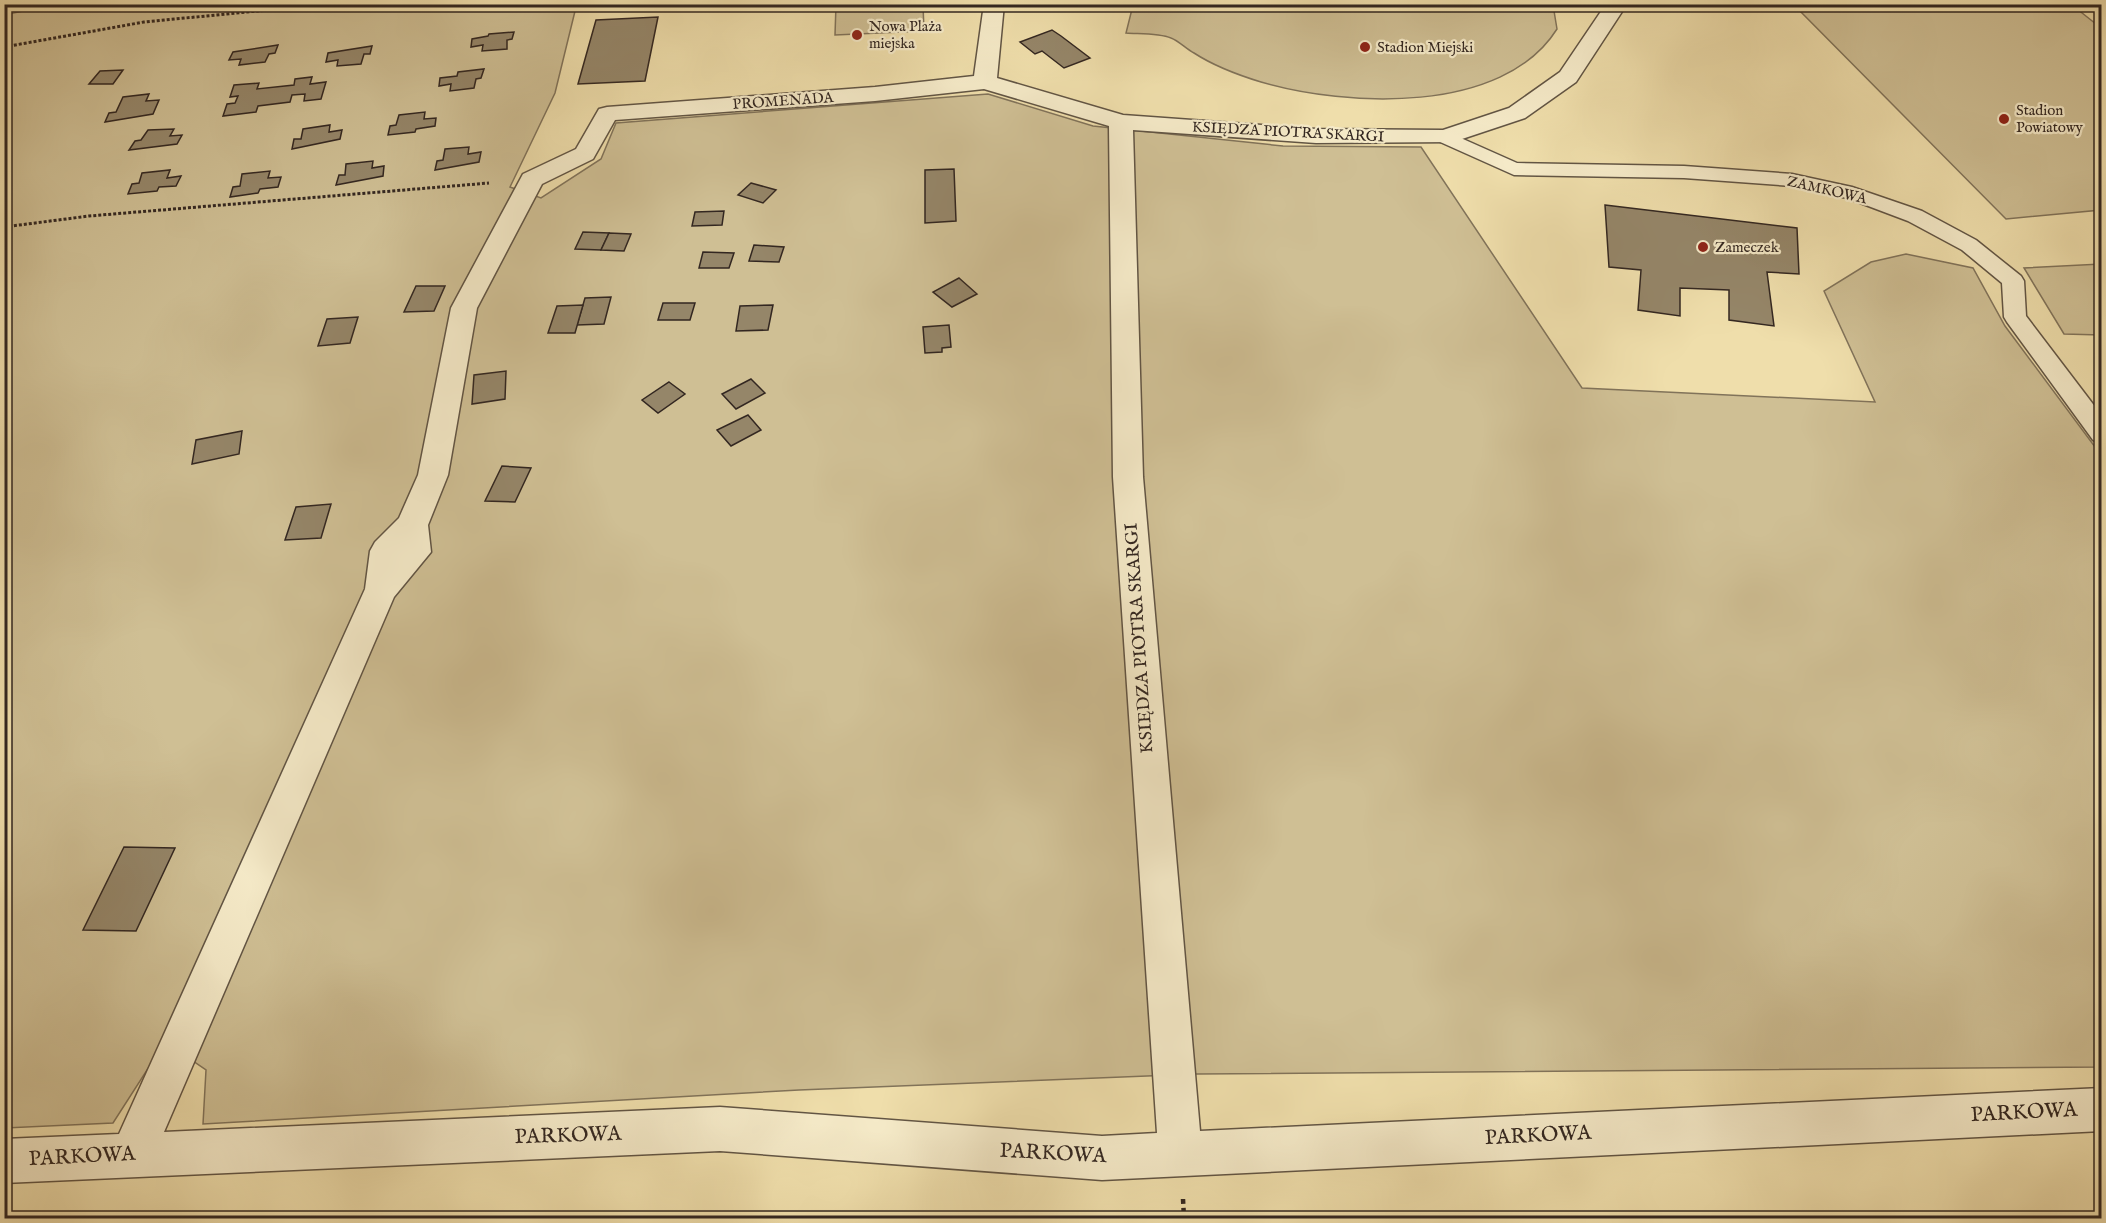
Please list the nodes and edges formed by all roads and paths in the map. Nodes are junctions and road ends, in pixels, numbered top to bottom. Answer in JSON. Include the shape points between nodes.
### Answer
{"nodes":[{"id":1,"x":330,"y":4,"type":"edge"},
{"id":2,"x":994,"y":4,"type":"edge"},
{"id":3,"x":1617,"y":4,"type":"edge"},
{"id":4,"x":4,"y":47,"type":"edge"},
{"id":5,"x":985,"y":82,"type":"junction"},
{"id":6,"x":1121,"y":122,"type":"junction"},
{"id":7,"x":1444,"y":137,"type":"junction"},
{"id":8,"x":532,"y":179,"type":"junction"},
{"id":9,"x":4,"y":227,"type":"edge"},
{"id":10,"x":2102,"y":434,"type":"edge"},
{"id":11,"x":2102,"y":1109,"type":"edge"},
{"id":12,"x":1180,"y":1154,"type":"junction"},
{"id":13,"x":132,"y":1155,"type":"junction"},
{"id":14,"x":4,"y":1161,"type":"edge"}],
"edges":[{"from":1,"to":4,"type":"path","via":[[144,22]]},
{"from":2,"to":5,"type":"street"},
{"from":3,"to":7,"type":"street","name":"KSIĘDZA PIOTRA SKARGI","via":[[1568,77],[1517,113]]},
{"from":5,"to":6,"type":"street","name":"KSIĘDZA PIOTRA SKARGI"},
{"from":5,"to":8,"type":"street","name":"PROMENADA","via":[[607,114],[585,154]]},
{"from":6,"to":7,"type":"street","name":"KSIĘDZA PIOTRA SKARGI","via":[[1316,136]]},
{"from":6,"to":12,"type":"street","name":"KSIĘDZA PIOTRA SKARGI","via":[[1128,477]]},
{"from":7,"to":10,"type":"lane","name":"ZAMKOWA","via":[[1514,169],[1684,172],[1792,180],[1852,193],[1915,216],[1969,245],[2013,281],[2015,317]]},
{"from":8,"to":9,"type":"path","via":[[89,216]]},
{"from":8,"to":13,"type":"street","via":[[464,308],[433,475],[412,525],[415,552],[381,589]]},
{"from":11,"to":12,"type":"street","name":"PARKOWA"},
{"from":12,"to":13,"type":"street","name":"PARKOWA","via":[[1102,1158],[720,1129]]},
{"from":13,"to":14,"type":"street","name":"PARKOWA"}]}
